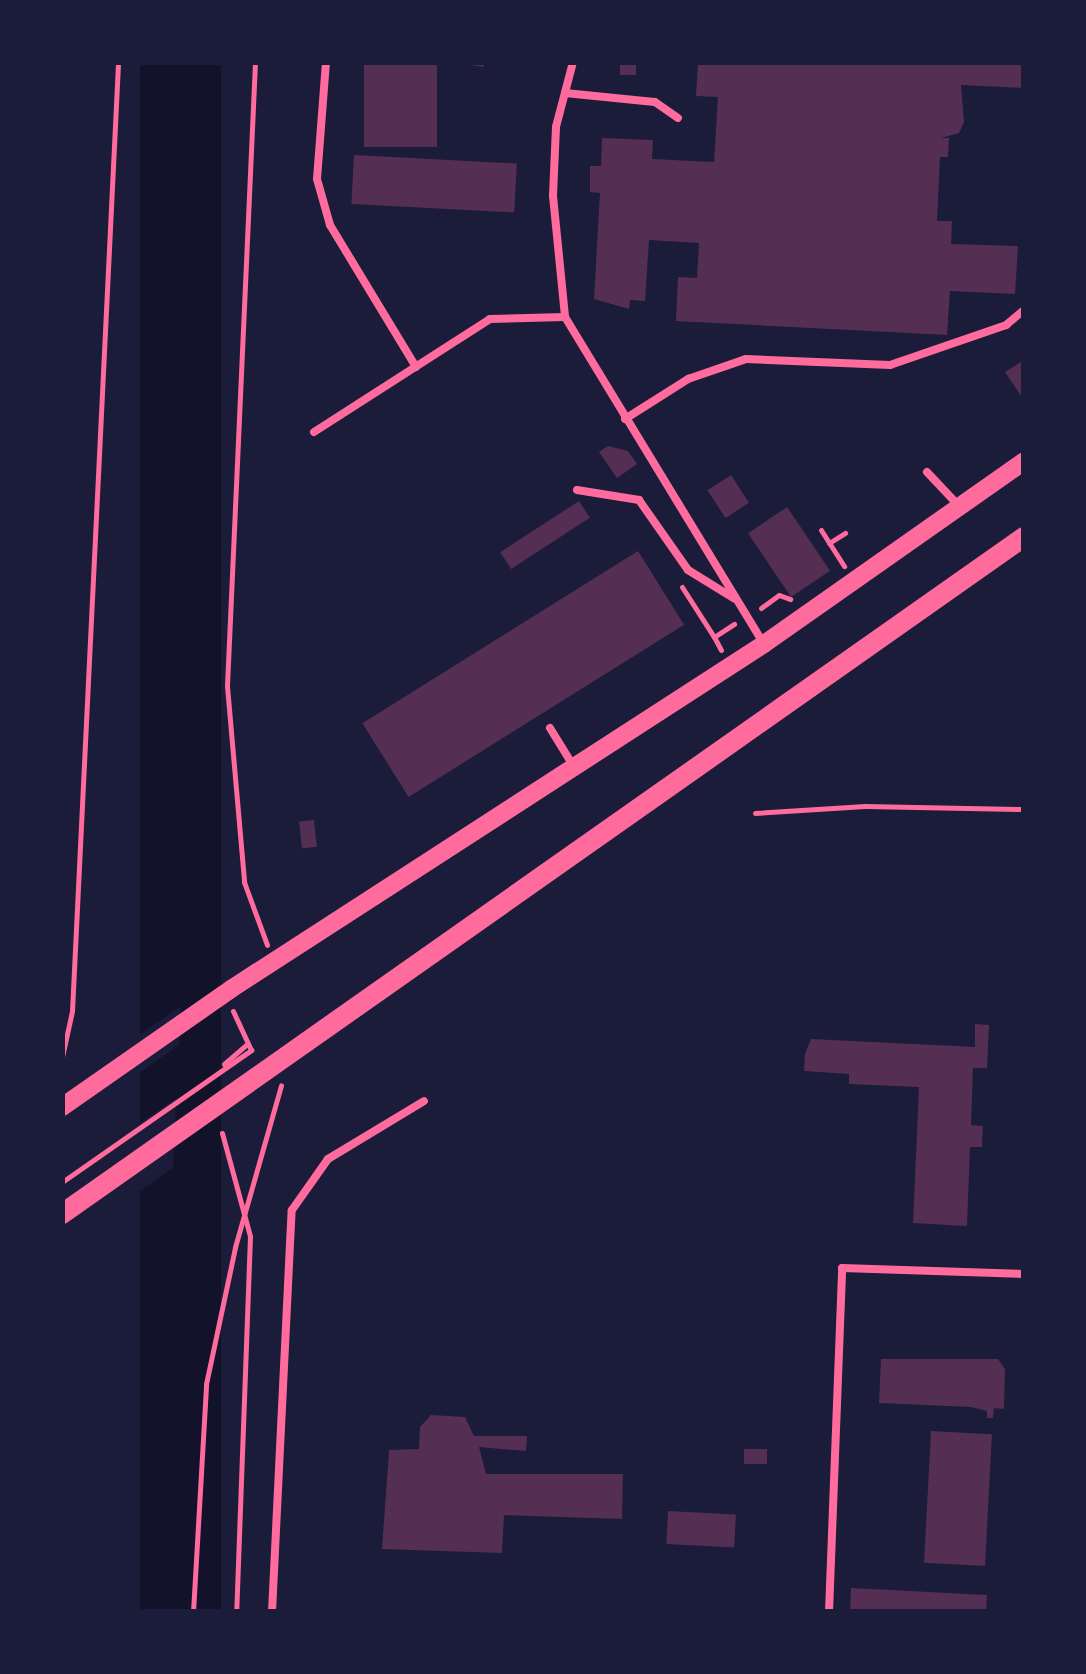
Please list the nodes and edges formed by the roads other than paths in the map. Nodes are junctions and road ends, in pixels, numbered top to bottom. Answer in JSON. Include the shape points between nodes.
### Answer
{"nodes":[{"id":1,"x":326,"y":62,"type":"edge"},
{"id":2,"x":573,"y":62,"type":"edge"},
{"id":3,"x":565,"y":93,"type":"junction"},
{"id":4,"x":678,"y":118,"type":"dead end"},
{"id":5,"x":1024,"y":310,"type":"edge"},
{"id":6,"x":564,"y":317,"type":"junction"},
{"id":7,"x":416,"y":367,"type":"junction"},
{"id":8,"x":625,"y":418,"type":"junction"},
{"id":9,"x":314,"y":432,"type":"dead end"},
{"id":10,"x":1024,"y":460,"type":"edge"},
{"id":11,"x":927,"y":472,"type":"dead end"},
{"id":12,"x":577,"y":490,"type":"dead end"},
{"id":13,"x":960,"y":508,"type":"junction"},
{"id":14,"x":1024,"y":537,"type":"edge"},
{"id":15,"x":738,"y":601,"type":"junction"},
{"id":16,"x":764,"y":644,"type":"junction"},
{"id":17,"x":550,"y":728,"type":"dead end"},
{"id":18,"x":574,"y":767,"type":"junction"},
{"id":19,"x":424,"y":1101,"type":"dead end"},
{"id":20,"x":69,"y":1103,"type":"edge"},
{"id":21,"x":62,"y":1214,"type":"edge"},
{"id":22,"x":1024,"y":1274,"type":"edge"},
{"id":23,"x":272,"y":1612,"type":"edge"},
{"id":24,"x":829,"y":1612,"type":"edge"}],
"edges":[{"from":1,"to":7,"type":"lane","via":[[318,178],[330,225]]},
{"from":2,"to":3,"type":"lane"},
{"from":3,"to":4,"type":"lane","via":[[656,102]]},
{"from":3,"to":6,"type":"lane","via":[[552,196]]},
{"from":5,"to":8,"type":"lane","via":[[1006,325],[890,364],[746,359],[688,379]]},
{"from":6,"to":7,"type":"lane","via":[[490,320]]},
{"from":6,"to":8,"type":"lane"},
{"from":7,"to":9,"type":"lane"},
{"from":8,"to":15,"type":"lane"},
{"from":10,"to":13,"type":"street"},
{"from":11,"to":13,"type":"lane"},
{"from":12,"to":15,"type":"lane","via":[[640,500],[688,570]]},
{"from":13,"to":16,"type":"street"},
{"from":14,"to":21,"type":"main road"},
{"from":15,"to":16,"type":"lane"},
{"from":16,"to":18,"type":"street"},
{"from":17,"to":18,"type":"lane"},
{"from":18,"to":20,"type":"street","via":[[210,1002]]},
{"from":19,"to":23,"type":"lane","via":[[328,1159],[292,1210]]},
{"from":22,"to":24,"type":"lane","via":[[842,1268]]}]}
